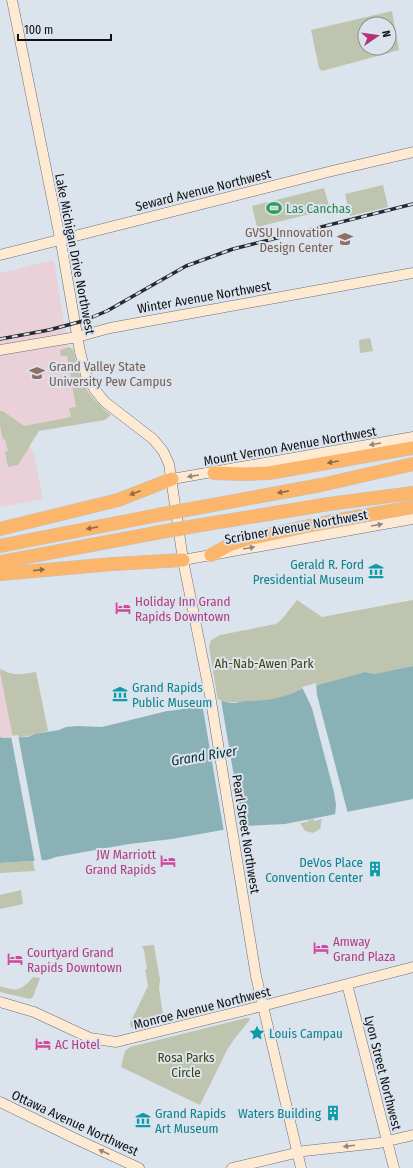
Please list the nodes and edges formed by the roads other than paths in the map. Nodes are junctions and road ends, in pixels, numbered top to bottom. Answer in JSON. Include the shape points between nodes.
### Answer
{"nodes":[{"id":1,"x":12,"y":0,"type":"edge"},
{"id":2,"x":413,"y":152,"type":"edge"},
{"id":3,"x":60,"y":239,"type":"junction"},
{"id":4,"x":0,"y":255,"type":"edge"},
{"id":5,"x":413,"y":273,"type":"edge"},
{"id":6,"x":77,"y":337,"type":"junction"},
{"id":7,"x":0,"y":350,"type":"edge"},
{"id":8,"x":413,"y":436,"type":"edge"},
{"id":9,"x":413,"y":448,"type":"edge"},
{"id":10,"x":413,"y":455,"type":"edge"},
{"id":11,"x":413,"y":464,"type":"edge"},
{"id":12,"x":214,"y":473,"type":"junction"},
{"id":13,"x":172,"y":480,"type":"junction"},
{"id":14,"x":322,"y":485,"type":"junction"},
{"id":15,"x":413,"y":494,"type":"edge"},
{"id":16,"x":413,"y":502,"type":"edge"},
{"id":17,"x":329,"y":504,"type":"junction"},
{"id":18,"x":413,"y":507,"type":"edge"},
{"id":19,"x":413,"y":519,"type":"edge"},
{"id":20,"x":0,"y":529,"type":"edge"},
{"id":21,"x":0,"y":546,"type":"edge"},
{"id":22,"x":211,"y":555,"type":"junction"},
{"id":23,"x":183,"y":560,"type":"junction"},
{"id":24,"x":0,"y":562,"type":"edge"},
{"id":25,"x":0,"y":574,"type":"edge"},
{"id":26,"x":413,"y":967,"type":"edge"},
{"id":27,"x":346,"y":984,"type":"junction"},
{"id":28,"x":0,"y":1002,"type":"edge"},
{"id":29,"x":262,"y":1006,"type":"junction"},
{"id":30,"x":0,"y":1102,"type":"edge"},
{"id":31,"x":413,"y":1135,"type":"edge"},
{"id":32,"x":387,"y":1141,"type":"junction"},
{"id":33,"x":297,"y":1153,"type":"junction"},
{"id":34,"x":139,"y":1168,"type":"edge"},
{"id":35,"x":232,"y":1168,"type":"edge"},
{"id":36,"x":300,"y":1168,"type":"edge"},
{"id":37,"x":394,"y":1168,"type":"edge"}],
"edges":[{"from":1,"to":3,"type":"street","name":"Lake Michigan Drive Northwest"},
{"from":2,"to":3,"type":"street","name":"Seward Avenue Northwest"},
{"from":3,"to":4,"type":"street","name":"Seward Avenue Northwest"},
{"from":3,"to":6,"type":"street","name":"Lake Michigan Drive Northwest"},
{"from":5,"to":6,"type":"street","name":"Winter Avenue Northwest","via":[[110,328]]},
{"from":6,"to":7,"type":"street","name":"Winter Avenue Northwest"},
{"from":6,"to":13,"type":"street","name":"Lake Michigan Drive Northwest","via":[[86,375],[95,390],[104,402],[153,439],[163,451]]},
{"from":8,"to":12,"type":"street","name":"Mount Vernon Avenue Northwest","one_way":true},
{"from":9,"to":12,"type":"highway","one_way":true,"via":[[269,473]]},
{"from":10,"to":14,"type":"highway","via":[[354,470]]},
{"from":11,"to":14,"type":"highway"},
{"from":12,"to":13,"type":"street","name":"Mount Vernon Avenue Northwest","one_way":true},
{"from":13,"to":20,"type":"highway","one_way":true,"via":[[118,500]]},
{"from":13,"to":23,"type":"street","name":"Pearl Street Northwest"},
{"from":14,"to":21,"type":"highway","one_way":true,"bridge":true},
{"from":15,"to":17,"type":"highway"},
{"from":16,"to":17,"type":"highway","via":[[361,506]]},
{"from":17,"to":24,"type":"highway","bridge":true},
{"from":18,"to":22,"type":"highway","via":[[247,539]]},
{"from":22,"to":19,"type":"street","name":"Scribner Avenue Northwest","one_way":true},
{"from":22,"to":23,"type":"street","name":"Scribner Avenue Northwest"},
{"from":25,"to":23,"type":"highway","one_way":true},
{"from":23,"to":29,"type":"street","name":"Pearl Street Northwest","via":[[210,695]]},
{"from":26,"to":27,"type":"street","name":"Monroe Avenue Northwest"},
{"from":27,"to":29,"type":"street","name":"Monroe Avenue Northwest"},
{"from":27,"to":32,"type":"street","name":"Lyon Street Northwest"},
{"from":28,"to":29,"type":"street","name":"Monroe Avenue Northwest","via":[[34,1012],[90,1038],[116,1042]]},
{"from":29,"to":33,"type":"street","name":"Pearl Street Northwest"},
{"from":34,"to":30,"type":"street","name":"Ottawa Avenue Northwest","one_way":true},
{"from":31,"to":32,"type":"street"},
{"from":32,"to":33,"type":"street","one_way":true},
{"from":32,"to":37,"type":"street","name":"Lyon Street Northwest"},
{"from":33,"to":35,"type":"street"},
{"from":33,"to":36,"type":"street","name":"Pearl Street Northwest"}]}
